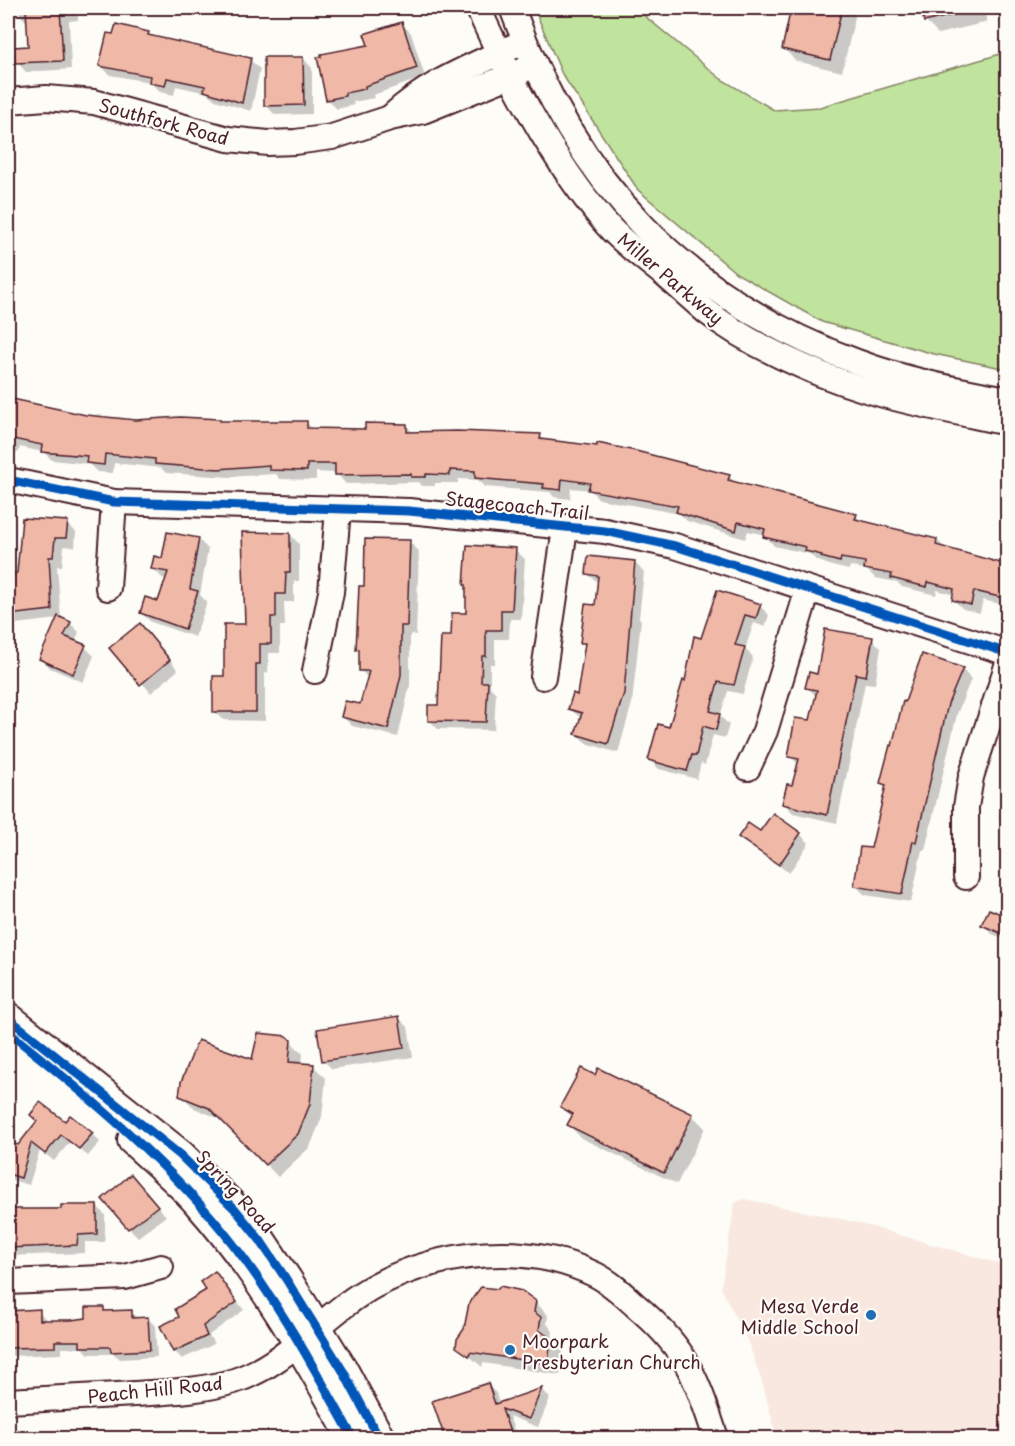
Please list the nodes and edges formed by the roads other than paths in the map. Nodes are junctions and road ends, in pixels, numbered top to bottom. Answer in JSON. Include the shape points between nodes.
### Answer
{"nodes":[{"id":1,"x":478,"y":8,"type":"edge"},
{"id":2,"x":512,"y":8,"type":"edge"},
{"id":3,"x":524,"y":41,"type":"junction"},
{"id":4,"x":499,"y":54,"type":"junction"},
{"id":5,"x":533,"y":65,"type":"junction"},
{"id":6,"x":511,"y":76,"type":"junction"},
{"id":7,"x":8,"y":101,"type":"edge"},
{"id":8,"x":390,"y":118,"type":"junction"},
{"id":9,"x":1008,"y":399,"type":"edge"},
{"id":10,"x":1008,"y":423,"type":"edge"},
{"id":11,"x":8,"y":480,"type":"edge"},
{"id":12,"x":114,"y":501,"type":"junction"},
{"id":13,"x":338,"y":510,"type":"junction"},
{"id":14,"x":565,"y":529,"type":"junction"},
{"id":15,"x":108,"y":588,"type":"dead end"},
{"id":16,"x":808,"y":589,"type":"junction"},
{"id":17,"x":1008,"y":653,"type":"edge"},
{"id":18,"x":1008,"y":663,"type":"edge"},
{"id":19,"x":315,"y":671,"type":"dead end"},
{"id":20,"x":543,"y":676,"type":"dead end"},
{"id":21,"x":748,"y":768,"type":"dead end"},
{"id":22,"x":966,"y":877,"type":"dead end"},
{"id":23,"x":8,"y":1018,"type":"edge"},
{"id":24,"x":8,"y":1032,"type":"edge"},
{"id":25,"x":161,"y":1267,"type":"dead end"},
{"id":26,"x":8,"y":1282,"type":"edge"},
{"id":27,"x":309,"y":1335,"type":"junction"},
{"id":28,"x":8,"y":1401,"type":"edge"},
{"id":29,"x":353,"y":1438,"type":"edge"},
{"id":30,"x":379,"y":1438,"type":"edge"},
{"id":31,"x":716,"y":1438,"type":"edge"}],
"edges":[{"from":1,"to":4,"type":"street","name":"Miller Parkway"},
{"from":2,"to":3,"type":"street","name":"Miller Parkway"},
{"from":3,"to":4,"type":"street","name":"Southfork Road"},
{"from":3,"to":5,"type":"street","name":"Miller Parkway"},
{"from":4,"to":6,"type":"street","name":"Miller Parkway"},
{"from":4,"to":8,"type":"street","name":"Southfork Road","via":[[412,98]]},
{"from":5,"to":6,"type":"street","name":"Southfork Road"},
{"from":5,"to":9,"type":"street","name":"Miller Parkway","via":[[602,182],[657,241],[710,286],[803,341],[858,363]]},
{"from":6,"to":8,"type":"street","name":"Southfork Road","via":[[423,111]]},
{"from":6,"to":10,"type":"street","name":"Miller Parkway","via":[[560,160],[604,220],[633,250],[709,313],[756,343],[844,383]]},
{"from":7,"to":8,"type":"street","name":"Southfork Road","via":[[46,98],[94,102],[209,135],[268,143],[332,136]]},
{"from":11,"to":12,"type":"street","name":"Stagecoach Trail"},
{"from":12,"to":13,"type":"street","name":"Stagecoach Trail"},
{"from":12,"to":15,"type":"street"},
{"from":13,"to":14,"type":"street","name":"Stagecoach Trail","via":[[456,514]]},
{"from":13,"to":19,"type":"street","via":[[331,592]]},
{"from":14,"to":16,"type":"street","name":"Stagecoach Trail","via":[[605,531],[666,544]]},
{"from":14,"to":20,"type":"street"},
{"from":16,"to":17,"type":"street","name":"Stagecoach Trail"},
{"from":16,"to":21,"type":"street","via":[[765,731]]},
{"from":18,"to":22,"type":"street","via":[[971,777],[966,807]]},
{"from":23,"to":27,"type":"main road","name":"Spring Road","via":[[212,1185],[260,1240]]},
{"from":24,"to":27,"type":"main road","name":"Spring Road","via":[[197,1201],[258,1279]]},
{"from":25,"to":26,"type":"street","via":[[125,1277]]},
{"from":27,"to":28,"type":"street","name":"Peach Hill Road","via":[[257,1371],[207,1387]]},
{"from":27,"to":29,"type":"main road","name":"Spring Road"},
{"from":27,"to":30,"type":"main road","name":"Spring Road"},
{"from":27,"to":31,"type":"street","name":"Peach Hill Road","via":[[374,1286],[420,1266],[496,1254],[548,1258],[597,1275],[659,1326],[696,1381]]}]}
